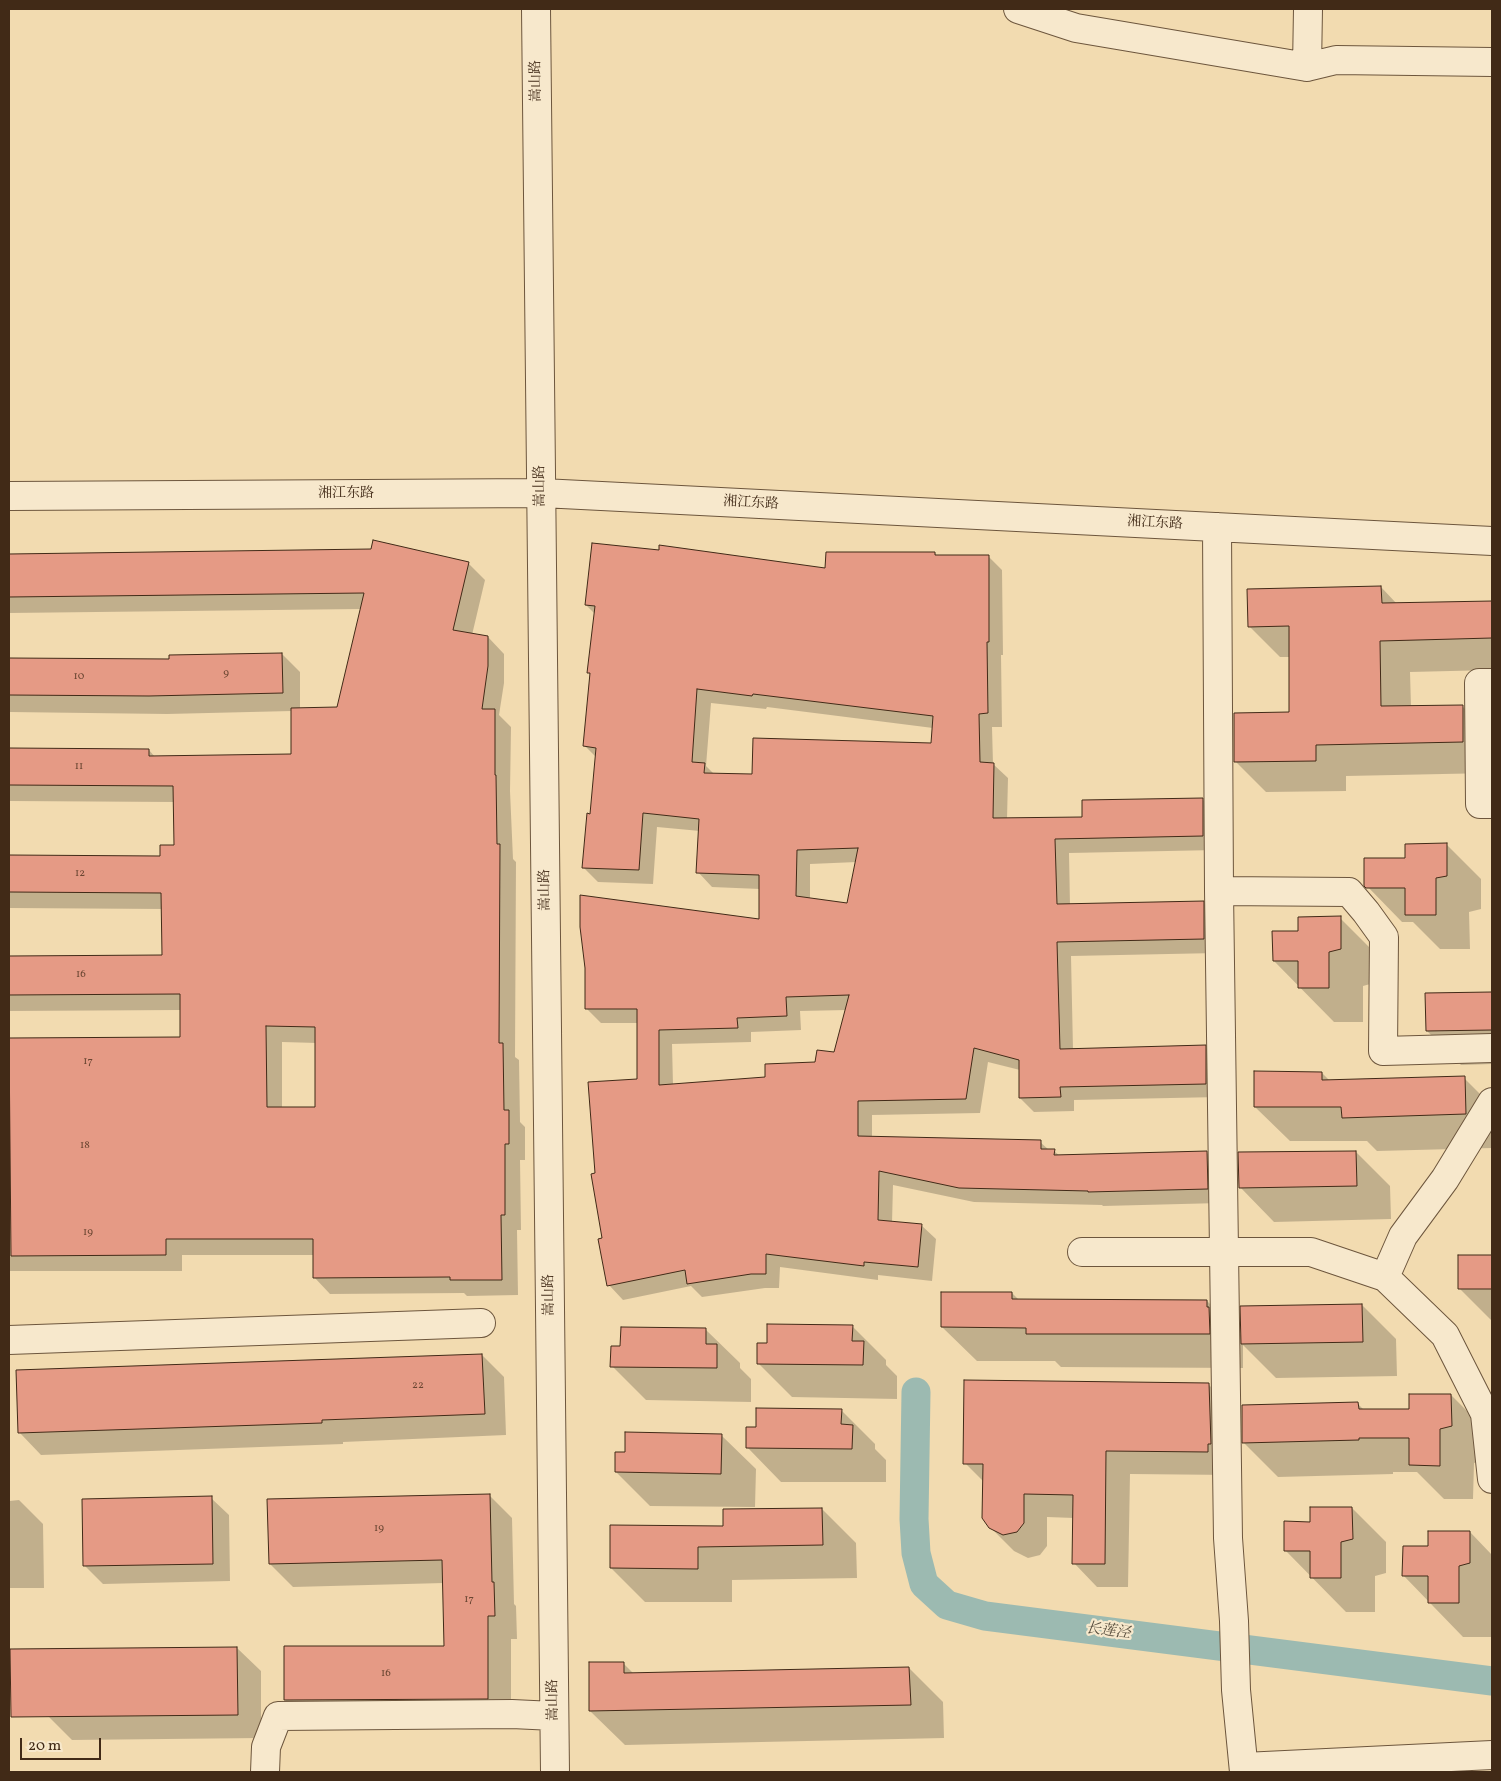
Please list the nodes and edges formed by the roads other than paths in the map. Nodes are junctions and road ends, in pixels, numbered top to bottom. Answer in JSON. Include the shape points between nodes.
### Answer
{"nodes":[{"id":1,"x":536,"y":9,"type":"edge"},
{"id":2,"x":1018,"y":9,"type":"edge"},
{"id":3,"x":1308,"y":9,"type":"edge"},
{"id":4,"x":1492,"y":62,"type":"edge"},
{"id":5,"x":1307,"y":67,"type":"junction"},
{"id":6,"x":542,"y":493,"type":"junction"},
{"id":7,"x":9,"y":496,"type":"edge"},
{"id":8,"x":1217,"y":527,"type":"junction"},
{"id":9,"x":1492,"y":541,"type":"edge"},
{"id":10,"x":1492,"y":683,"type":"edge"},
{"id":11,"x":1492,"y":804,"type":"edge"},
{"id":12,"x":1219,"y":891,"type":"junction"},
{"id":13,"x":1492,"y":1048,"type":"edge"},
{"id":14,"x":1492,"y":1102,"type":"edge"},
{"id":15,"x":1082,"y":1252,"type":"dead end"},
{"id":16,"x":1225,"y":1252,"type":"junction"},
{"id":17,"x":1385,"y":1277,"type":"junction"},
{"id":18,"x":481,"y":1323,"type":"dead end"},
{"id":19,"x":9,"y":1340,"type":"edge"},
{"id":20,"x":1492,"y":1479,"type":"edge"},
{"id":21,"x":554,"y":1716,"type":"junction"},
{"id":22,"x":1492,"y":1755,"type":"edge"},
{"id":23,"x":1244,"y":1769,"type":"edge"},
{"id":24,"x":265,"y":1772,"type":"edge"},
{"id":25,"x":554,"y":1772,"type":"edge"}],
"edges":[{"from":1,"to":6,"type":"street","name":"嵩山路"},
{"from":2,"to":5,"type":"street","via":[[1076,28]]},
{"from":3,"to":5,"type":"street"},
{"from":4,"to":5,"type":"street","via":[[1336,60]]},
{"from":6,"to":7,"type":"street","name":"湘江东路"},
{"from":6,"to":8,"type":"street","name":"湘江东路"},
{"from":6,"to":21,"type":"street","name":"嵩山路"},
{"from":8,"to":9,"type":"street","name":"湘江东路"},
{"from":8,"to":12,"type":"street"},
{"from":10,"to":11,"type":"street","via":[[1478,683],[1480,804]]},
{"from":12,"to":13,"type":"street","via":[[1349,892],[1384,938],[1383,1050]]},
{"from":12,"to":16,"type":"street"},
{"from":14,"to":17,"type":"street","via":[[1445,1179],[1403,1236]]},
{"from":15,"to":16,"type":"street"},
{"from":16,"to":17,"type":"street","via":[[1312,1252]]},
{"from":16,"to":23,"type":"street","via":[[1228,1538],[1236,1690]]},
{"from":17,"to":20,"type":"street","via":[[1445,1335],[1486,1414]]},
{"from":18,"to":19,"type":"street"},
{"from":21,"to":24,"type":"street","via":[[278,1716],[266,1747]]},
{"from":21,"to":25,"type":"street","name":"嵩山路"},
{"from":22,"to":23,"type":"street"}]}
